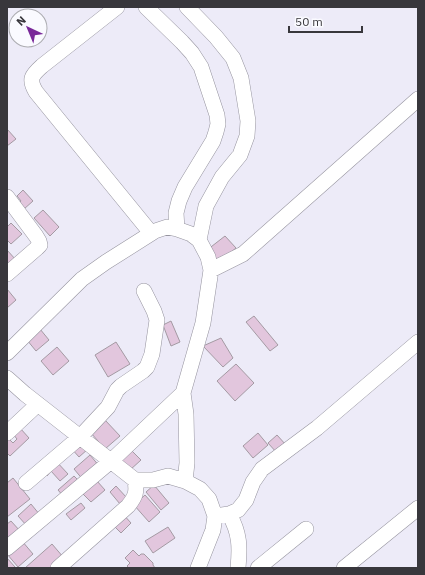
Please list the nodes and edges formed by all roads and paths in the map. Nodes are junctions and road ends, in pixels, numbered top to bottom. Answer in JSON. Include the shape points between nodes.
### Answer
{"nodes":[{"id":1,"x":117,"y":7,"type":"edge"},
{"id":2,"x":146,"y":7,"type":"edge"},
{"id":3,"x":187,"y":7,"type":"edge"},
{"id":4,"x":418,"y":99,"type":"edge"},
{"id":5,"x":7,"y":197,"type":"edge"},
{"id":6,"x":177,"y":229,"type":"junction"},
{"id":7,"x":151,"y":233,"type":"junction"},
{"id":8,"x":199,"y":240,"type":"junction"},
{"id":9,"x":211,"y":270,"type":"junction"},
{"id":10,"x":7,"y":274,"type":"edge"},
{"id":11,"x":144,"y":291,"type":"dead end"},
{"id":12,"x":418,"y":342,"type":"edge"},
{"id":13,"x":7,"y":353,"type":"edge"},
{"id":14,"x":7,"y":378,"type":"edge"},
{"id":15,"x":183,"y":393,"type":"junction"},
{"id":16,"x":38,"y":404,"type":"junction"},
{"id":17,"x":7,"y":433,"type":"edge"},
{"id":18,"x":80,"y":437,"type":"junction"},
{"id":19,"x":111,"y":461,"type":"junction"},
{"id":20,"x":135,"y":480,"type":"junction"},
{"id":21,"x":185,"y":481,"type":"junction"},
{"id":22,"x":26,"y":483,"type":"dead end"},
{"id":23,"x":418,"y":508,"type":"edge"},
{"id":24,"x":230,"y":514,"type":"junction"},
{"id":25,"x":215,"y":516,"type":"junction"},
{"id":26,"x":306,"y":529,"type":"dead end"},
{"id":27,"x":7,"y":548,"type":"edge"},
{"id":28,"x":58,"y":568,"type":"edge"},
{"id":29,"x":198,"y":568,"type":"edge"},
{"id":30,"x":238,"y":568,"type":"edge"},
{"id":31,"x":258,"y":568,"type":"edge"},
{"id":32,"x":344,"y":568,"type":"edge"}],
"edges":[{"from":1,"to":7,"type":"street","via":[[35,72],[32,86]]},
{"from":2,"to":6,"type":"street","via":[[192,53],[201,67],[217,115],[218,124],[213,141],[178,201]]},
{"from":3,"to":8,"type":"street","via":[[233,58],[241,78],[248,121],[248,136],[240,155],[222,177],[206,206]]},
{"from":4,"to":9,"type":"street","via":[[243,254]]},
{"from":5,"to":10,"type":"street","via":[[40,245]]},
{"from":6,"to":7,"type":"street","via":[[166,227]]},
{"from":6,"to":8,"type":"street"},
{"from":7,"to":13,"type":"street","via":[[82,279]]},
{"from":8,"to":9,"type":"street","via":[[208,257]]},
{"from":9,"to":15,"type":"street","via":[[202,323]]},
{"from":11,"to":18,"type":"street","via":[[157,320],[150,362],[143,371],[116,390],[108,408]]},
{"from":12,"to":24,"type":"street","via":[[317,428],[262,469],[253,482],[246,500],[238,510]]},
{"from":14,"to":16,"type":"street"},
{"from":15,"to":19,"type":"street"},
{"from":15,"to":21,"type":"street","via":[[186,414]]},
{"from":16,"to":17,"type":"street"},
{"from":16,"to":18,"type":"street"},
{"from":18,"to":19,"type":"street"},
{"from":18,"to":22,"type":"street"},
{"from":19,"to":20,"type":"street"},
{"from":19,"to":27,"type":"street"},
{"from":20,"to":21,"type":"street","via":[[153,480],[168,476]]},
{"from":20,"to":28,"type":"street","via":[[134,499],[128,506]]},
{"from":21,"to":25,"type":"street","via":[[200,489],[209,499]]},
{"from":23,"to":32,"type":"street"},
{"from":24,"to":25,"type":"street"},
{"from":24,"to":30,"type":"street","via":[[238,534]]},
{"from":25,"to":29,"type":"street","via":[[213,530]]},
{"from":26,"to":31,"type":"street"}]}
